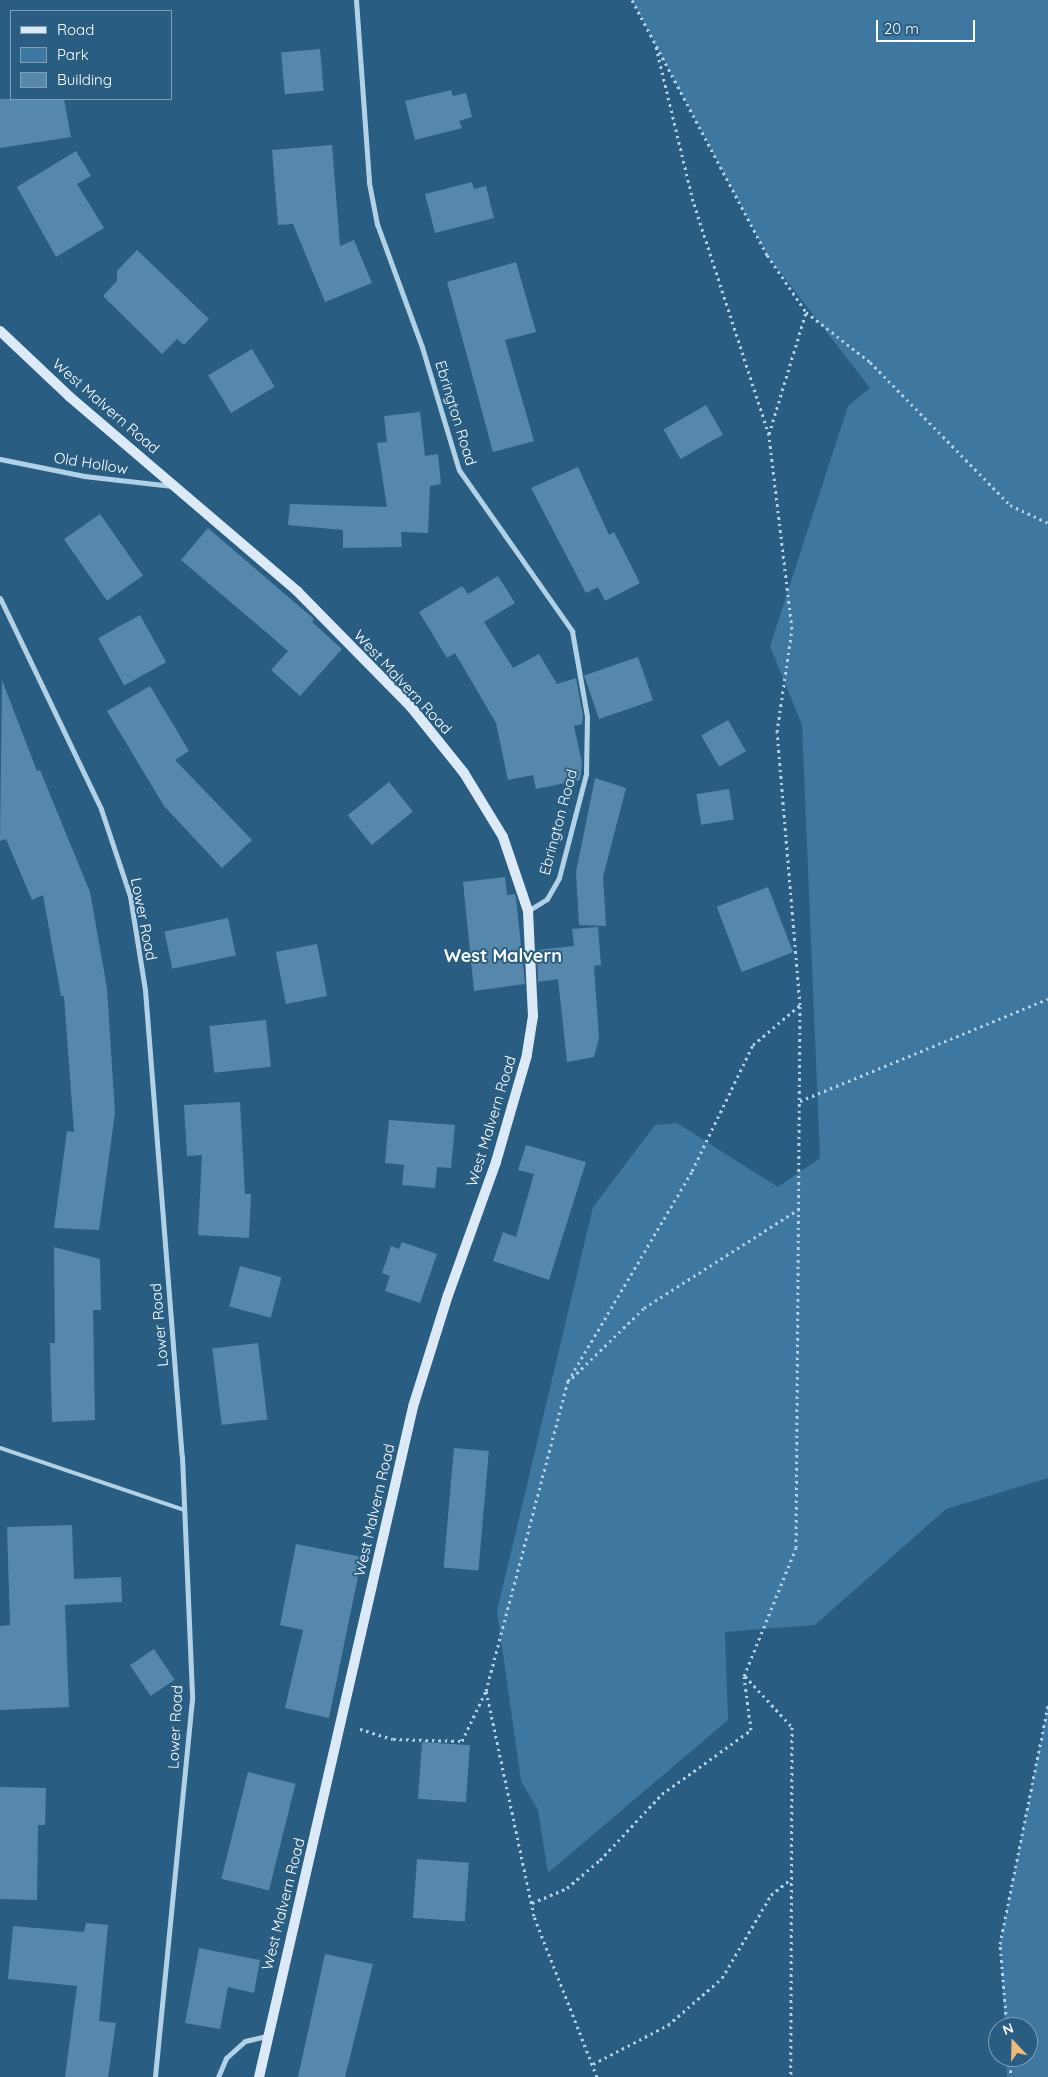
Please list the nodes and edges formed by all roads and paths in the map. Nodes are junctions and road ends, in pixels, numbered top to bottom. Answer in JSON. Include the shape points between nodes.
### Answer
{"nodes":[{"id":1,"x":356,"y":0,"type":"edge"},
{"id":2,"x":632,"y":0,"type":"edge"},
{"id":3,"x":655,"y":43,"type":"junction"},
{"id":4,"x":806,"y":312,"type":"junction"},
{"id":5,"x":0,"y":331,"type":"edge"},
{"id":6,"x":769,"y":435,"type":"junction"},
{"id":7,"x":0,"y":459,"type":"edge"},
{"id":8,"x":178,"y":487,"type":"junction"},
{"id":9,"x":1048,"y":523,"type":"edge"},
{"id":10,"x":0,"y":598,"type":"edge"},
{"id":11,"x":528,"y":911,"type":"junction"},
{"id":12,"x":1048,"y":999,"type":"edge"},
{"id":13,"x":800,"y":1005,"type":"junction"},
{"id":14,"x":800,"y":1102,"type":"junction"},
{"id":15,"x":800,"y":1208,"type":"junction"},
{"id":16,"x":568,"y":1382,"type":"junction"},
{"id":17,"x":0,"y":1448,"type":"edge"},
{"id":18,"x":184,"y":1510,"type":"junction"},
{"id":19,"x":744,"y":1676,"type":"junction"},
{"id":20,"x":486,"y":1691,"type":"junction"},
{"id":21,"x":1048,"y":1705,"type":"edge"},
{"id":22,"x":342,"y":1723,"type":"junction"},
{"id":23,"x":791,"y":1879,"type":"junction"},
{"id":24,"x":532,"y":1903,"type":"junction"},
{"id":25,"x":1006,"y":2017,"type":"edge"},
{"id":26,"x":266,"y":2036,"type":"junction"},
{"id":27,"x":592,"y":2064,"type":"junction"},
{"id":28,"x":155,"y":2077,"type":"edge"},
{"id":29,"x":218,"y":2077,"type":"edge"},
{"id":30,"x":259,"y":2077,"type":"edge"},
{"id":31,"x":597,"y":2077,"type":"edge"},
{"id":32,"x":790,"y":2077,"type":"edge"}],
"edges":[{"from":1,"to":11,"type":"street","name":"Ebrington Road","via":[[369,183],[377,224],[422,347],[459,470],[572,630],[587,716],[586,774],[559,878],[547,899]]},
{"from":2,"to":3,"type":"path"},
{"from":3,"to":4,"type":"path","via":[[766,255]]},
{"from":3,"to":6,"type":"path","via":[[693,201]]},
{"from":4,"to":6,"type":"path"},
{"from":4,"to":9,"type":"path","via":[[870,362],[1010,505]]},
{"from":5,"to":8,"type":"main road","name":"West Malvern Road","via":[[70,397]]},
{"from":6,"to":13,"type":"path","via":[[792,629],[777,732]]},
{"from":7,"to":8,"type":"street","name":"Old Hollow","via":[[84,476]]},
{"from":8,"to":11,"type":"main road","name":"West Malvern Road","via":[[297,591],[411,707],[464,773],[503,837]]},
{"from":10,"to":18,"type":"street","name":"Lower Road","via":[[101,810],[130,896],[145,990]]},
{"from":11,"to":22,"type":"main road","name":"West Malvern Road","via":[[533,1016],[527,1055],[496,1162],[448,1295],[413,1407]]},
{"from":12,"to":14,"type":"path"},
{"from":13,"to":14,"type":"path"},
{"from":13,"to":16,"type":"path","via":[[753,1045],[692,1171]]},
{"from":14,"to":15,"type":"path"},
{"from":15,"to":16,"type":"path","via":[[644,1308]]},
{"from":15,"to":19,"type":"path","via":[[796,1548]]},
{"from":16,"to":20,"type":"path"},
{"from":17,"to":18,"type":"lane"},
{"from":18,"to":28,"type":"street","name":"Lower Road","via":[[192,1698]]},
{"from":19,"to":23,"type":"path","via":[[792,1727]]},
{"from":19,"to":24,"type":"path","via":[[751,1730],[662,1794],[600,1860],[567,1888]]},
{"from":20,"to":22,"type":"path","via":[[462,1742],[393,1739]]},
{"from":20,"to":24,"type":"path"},
{"from":21,"to":25,"type":"path","via":[[1000,1944]]},
{"from":22,"to":26,"type":"main road","name":"West Malvern Road"},
{"from":23,"to":27,"type":"path","via":[[771,1895],[722,1978],[668,2025]]},
{"from":23,"to":32,"type":"path"},
{"from":24,"to":27,"type":"path"},
{"from":26,"to":29,"type":"street","via":[[245,2041],[226,2058]]},
{"from":26,"to":30,"type":"main road","name":"West Malvern Road"},
{"from":27,"to":31,"type":"path"}]}
